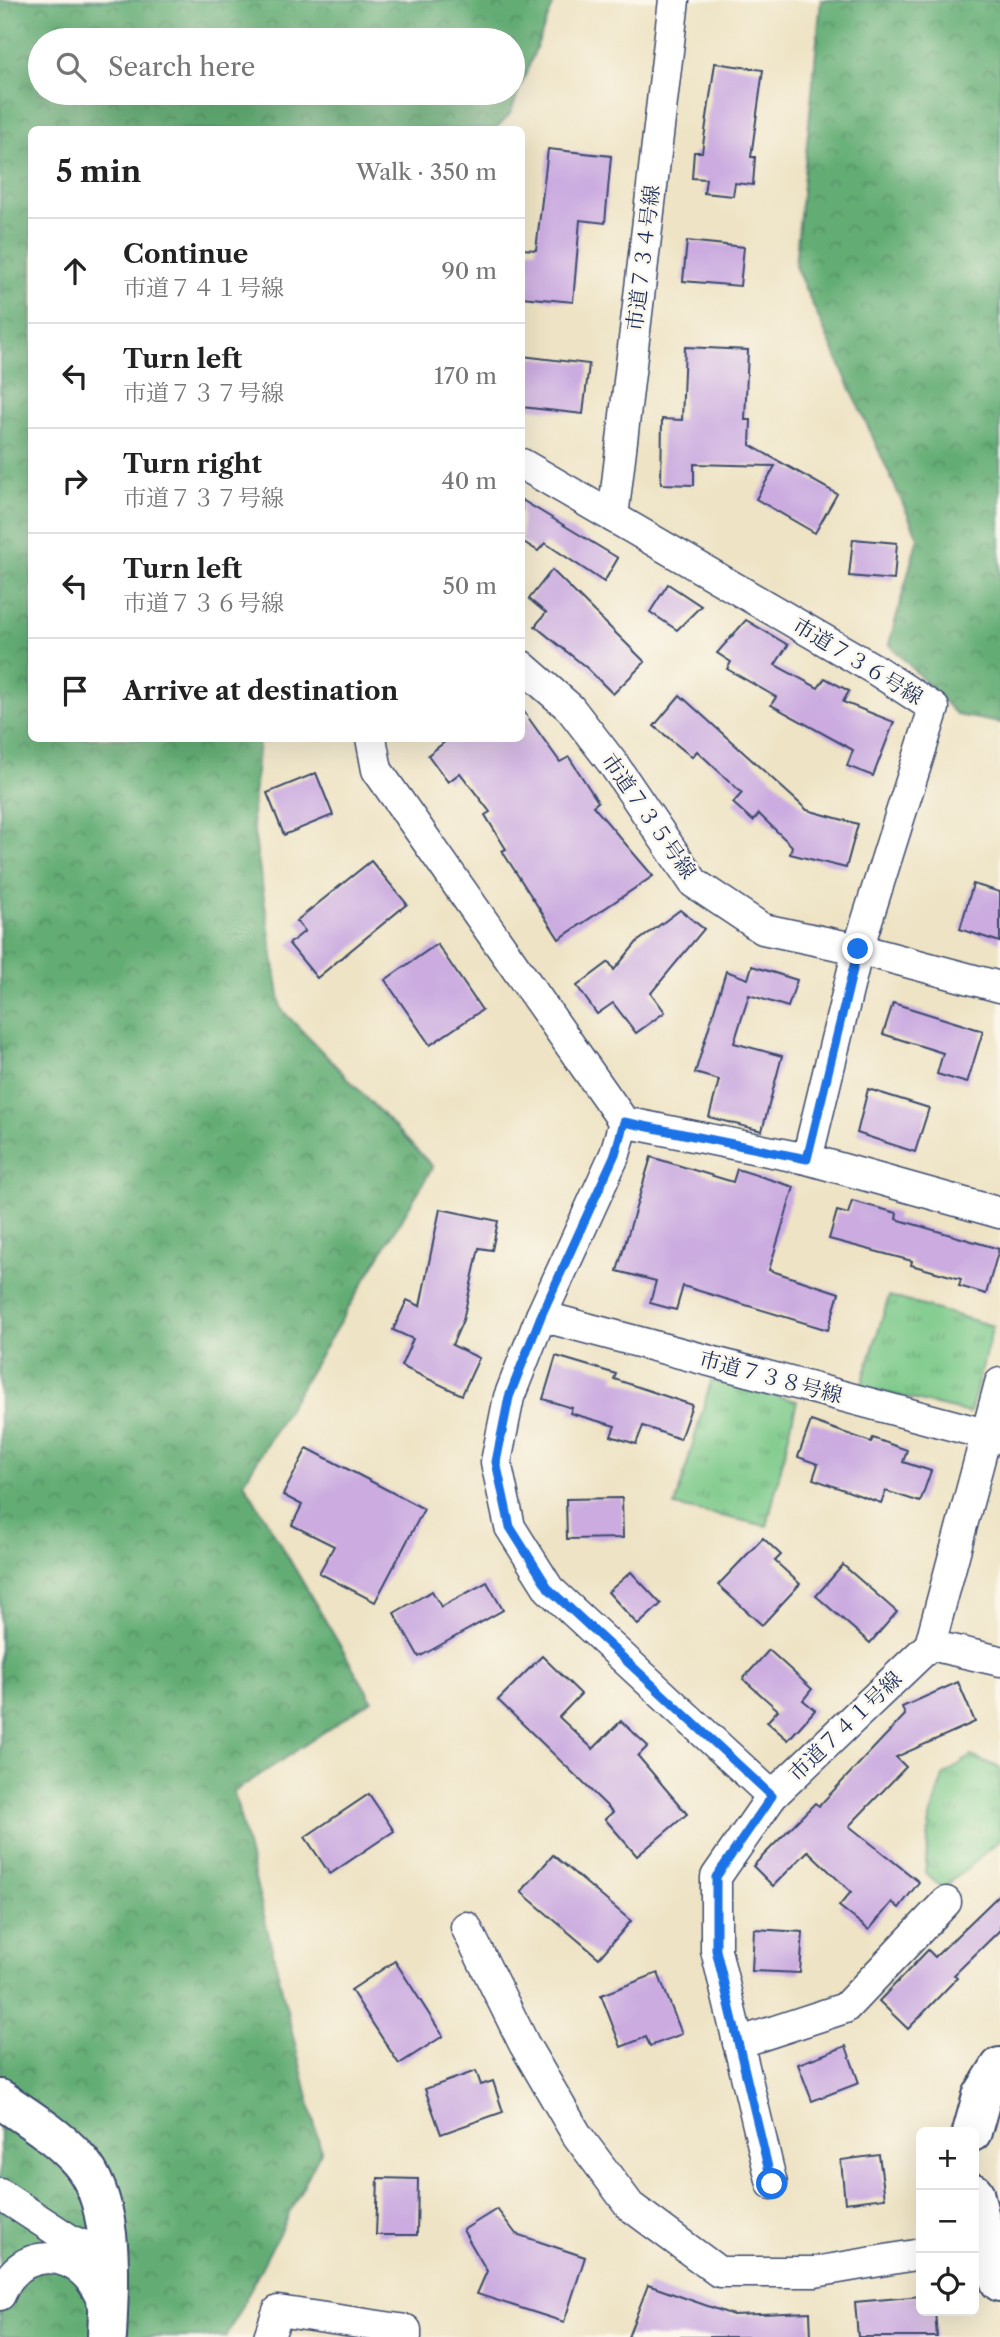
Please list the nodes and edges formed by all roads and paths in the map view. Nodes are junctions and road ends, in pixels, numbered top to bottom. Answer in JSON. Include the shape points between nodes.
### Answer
{"nodes":[{"id":1,"x":674,"y":0,"type":"edge"},
{"id":2,"x":525,"y":466,"type":"edge"},
{"id":3,"x":613,"y":517,"type":"junction"},
{"id":4,"x":525,"y":669,"type":"edge"},
{"id":5,"x":372,"y":742,"type":"edge"},
{"id":6,"x":858,"y":949,"type":"junction"},
{"id":7,"x":1000,"y":987,"type":"edge"},
{"id":8,"x":624,"y":1122,"type":"junction"},
{"id":9,"x":807,"y":1159,"type":"junction"},
{"id":10,"x":1000,"y":1213,"type":"edge"},
{"id":11,"x":541,"y":1316,"type":"junction"},
{"id":12,"x":1000,"y":1383,"type":"edge"},
{"id":13,"x":993,"y":1436,"type":"edge"},
{"id":14,"x":930,"y":1645,"type":"junction"},
{"id":15,"x":1000,"y":1661,"type":"edge"},
{"id":16,"x":772,"y":1796,"type":"junction"},
{"id":17,"x":946,"y":1902,"type":"dead end"},
{"id":18,"x":466,"y":1927,"type":"dead end"},
{"id":19,"x":738,"y":2043,"type":"junction"},
{"id":20,"x":1000,"y":2067,"type":"edge"},
{"id":21,"x":0,"y":2099,"type":"edge"},
{"id":22,"x":973,"y":2127,"type":"edge"},
{"id":23,"x":772,"y":2184,"type":"dead end"},
{"id":24,"x":0,"y":2194,"type":"edge"},
{"id":25,"x":980,"y":2244,"type":"edge"},
{"id":26,"x":108,"y":2255,"type":"junction"},
{"id":27,"x":916,"y":2255,"type":"edge"},
{"id":28,"x":1000,"y":2282,"type":"edge"},
{"id":29,"x":0,"y":2295,"type":"edge"},
{"id":30,"x":406,"y":2324,"type":"edge"},
{"id":31,"x":108,"y":2326,"type":"edge"},
{"id":32,"x":269,"y":2337,"type":"edge"}],
"edges":[{"from":1,"to":3,"type":"street","name":"市道７３４号線"},
{"from":2,"to":3,"type":"street","name":"市道７３６号線"},
{"from":3,"to":6,"type":"street","name":"市道７３６号線","via":[[934,708]]},
{"from":4,"to":6,"type":"street","name":"市道７３５号線","via":[[570,708],[694,883],[763,929]]},
{"from":5,"to":8,"type":"street","via":[[377,770]]},
{"from":6,"to":7,"type":"street","name":"市道７３５号線"},
{"from":6,"to":9,"type":"street","name":"市道７３６号線"},
{"from":8,"to":9,"type":"street"},
{"from":8,"to":11,"type":"street","via":[[615,1154]]},
{"from":9,"to":10,"type":"street"},
{"from":11,"to":13,"type":"street","name":"市道７３８号線"},
{"from":11,"to":16,"type":"street","via":[[509,1397],[496,1462],[510,1527],[549,1589]]},
{"from":12,"to":13,"type":"street"},
{"from":13,"to":14,"type":"street"},
{"from":14,"to":15,"type":"street"},
{"from":14,"to":16,"type":"street","name":"市道７４１号線"},
{"from":16,"to":19,"type":"street","name":"市道７４１号線","via":[[716,1877],[716,1950]]},
{"from":17,"to":19,"type":"street","via":[[845,2008]]},
{"from":18,"to":27,"type":"street","via":[[524,2044],[578,2136],[630,2206],[719,2272],[815,2272]]},
{"from":19,"to":23,"type":"street","name":"市道７４１号線"},
{"from":20,"to":22,"type":"street","via":[[982,2096]]},
{"from":21,"to":26,"type":"street","via":[[79,2160],[97,2187]]},
{"from":24,"to":26,"type":"street","via":[[72,2241]]},
{"from":25,"to":28,"type":"street"},
{"from":26,"to":31,"type":"street"},
{"from":29,"to":31,"type":"street","via":[[11,2275],[33,2259],[57,2258],[83,2272],[97,2290]]},
{"from":30,"to":32,"type":"street","via":[[278,2311]]}]}
